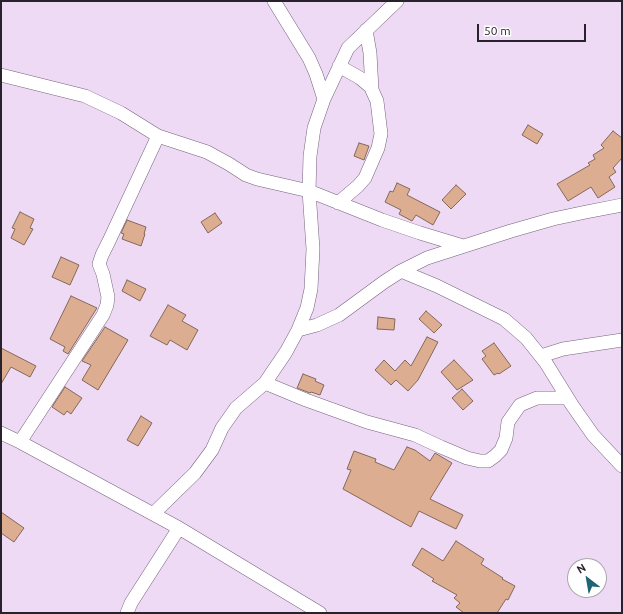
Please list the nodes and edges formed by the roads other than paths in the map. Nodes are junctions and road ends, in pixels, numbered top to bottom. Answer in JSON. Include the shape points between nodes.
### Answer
{"nodes":[{"id":1,"x":274,"y":1,"type":"edge"},
{"id":2,"x":397,"y":1,"type":"edge"},
{"id":3,"x":366,"y":30,"type":"junction"},
{"id":4,"x":339,"y":66,"type":"junction"},
{"id":5,"x":1,"y":75,"type":"edge"},
{"id":6,"x":372,"y":88,"type":"junction"},
{"id":7,"x":324,"y":99,"type":"junction"},
{"id":8,"x":158,"y":136,"type":"junction"},
{"id":9,"x":309,"y":191,"type":"junction"},
{"id":10,"x":338,"y":203,"type":"junction"},
{"id":11,"x":622,"y":205,"type":"edge"},
{"id":12,"x":463,"y":246,"type":"junction"},
{"id":13,"x":401,"y":271,"type":"junction"},
{"id":14,"x":298,"y":330,"type":"junction"},
{"id":15,"x":622,"y":340,"type":"edge"},
{"id":16,"x":541,"y":356,"type":"junction"},
{"id":17,"x":265,"y":383,"type":"junction"},
{"id":18,"x":567,"y":398,"type":"junction"},
{"id":19,"x":1,"y":433,"type":"edge"},
{"id":20,"x":20,"y":442,"type":"junction"},
{"id":21,"x":622,"y":466,"type":"edge"},
{"id":22,"x":153,"y":514,"type":"junction"},
{"id":23,"x":179,"y":528,"type":"junction"},
{"id":24,"x":127,"y":613,"type":"edge"},
{"id":25,"x":320,"y":613,"type":"edge"}],
"edges":[{"from":1,"to":7,"type":"street","via":[[308,58]]},
{"from":2,"to":3,"type":"street"},
{"from":3,"to":4,"type":"street","via":[[348,48]]},
{"from":3,"to":6,"type":"street"},
{"from":4,"to":6,"type":"street"},
{"from":4,"to":7,"type":"street"},
{"from":5,"to":8,"type":"street","via":[[85,96],[121,113]]},
{"from":6,"to":10,"type":"street","via":[[380,119],[381,134],[378,148],[365,178]]},
{"from":7,"to":9,"type":"street","via":[[314,128]]},
{"from":8,"to":9,"type":"street","via":[[207,152],[257,180]]},
{"from":8,"to":20,"type":"street","via":[[99,264],[108,297],[103,315]]},
{"from":9,"to":10,"type":"street"},
{"from":9,"to":14,"type":"street","via":[[313,248],[311,289]]},
{"from":10,"to":12,"type":"street"},
{"from":11,"to":12,"type":"street","via":[[553,219]]},
{"from":12,"to":13,"type":"street"},
{"from":13,"to":14,"type":"street","via":[[339,315]]},
{"from":13,"to":16,"type":"street","via":[[504,319],[526,338]]},
{"from":14,"to":17,"type":"street"},
{"from":15,"to":16,"type":"street","via":[[563,349]]},
{"from":16,"to":18,"type":"street"},
{"from":17,"to":18,"type":"street","via":[[360,420],[415,435],[467,458],[480,461],[488,461],[501,450],[508,422],[520,405],[537,398]]},
{"from":17,"to":22,"type":"street","via":[[236,408],[196,473]]},
{"from":18,"to":21,"type":"street","via":[[593,435]]},
{"from":19,"to":20,"type":"street"},
{"from":20,"to":22,"type":"street"},
{"from":22,"to":23,"type":"street"},
{"from":23,"to":24,"type":"street"},
{"from":23,"to":25,"type":"street"}]}
